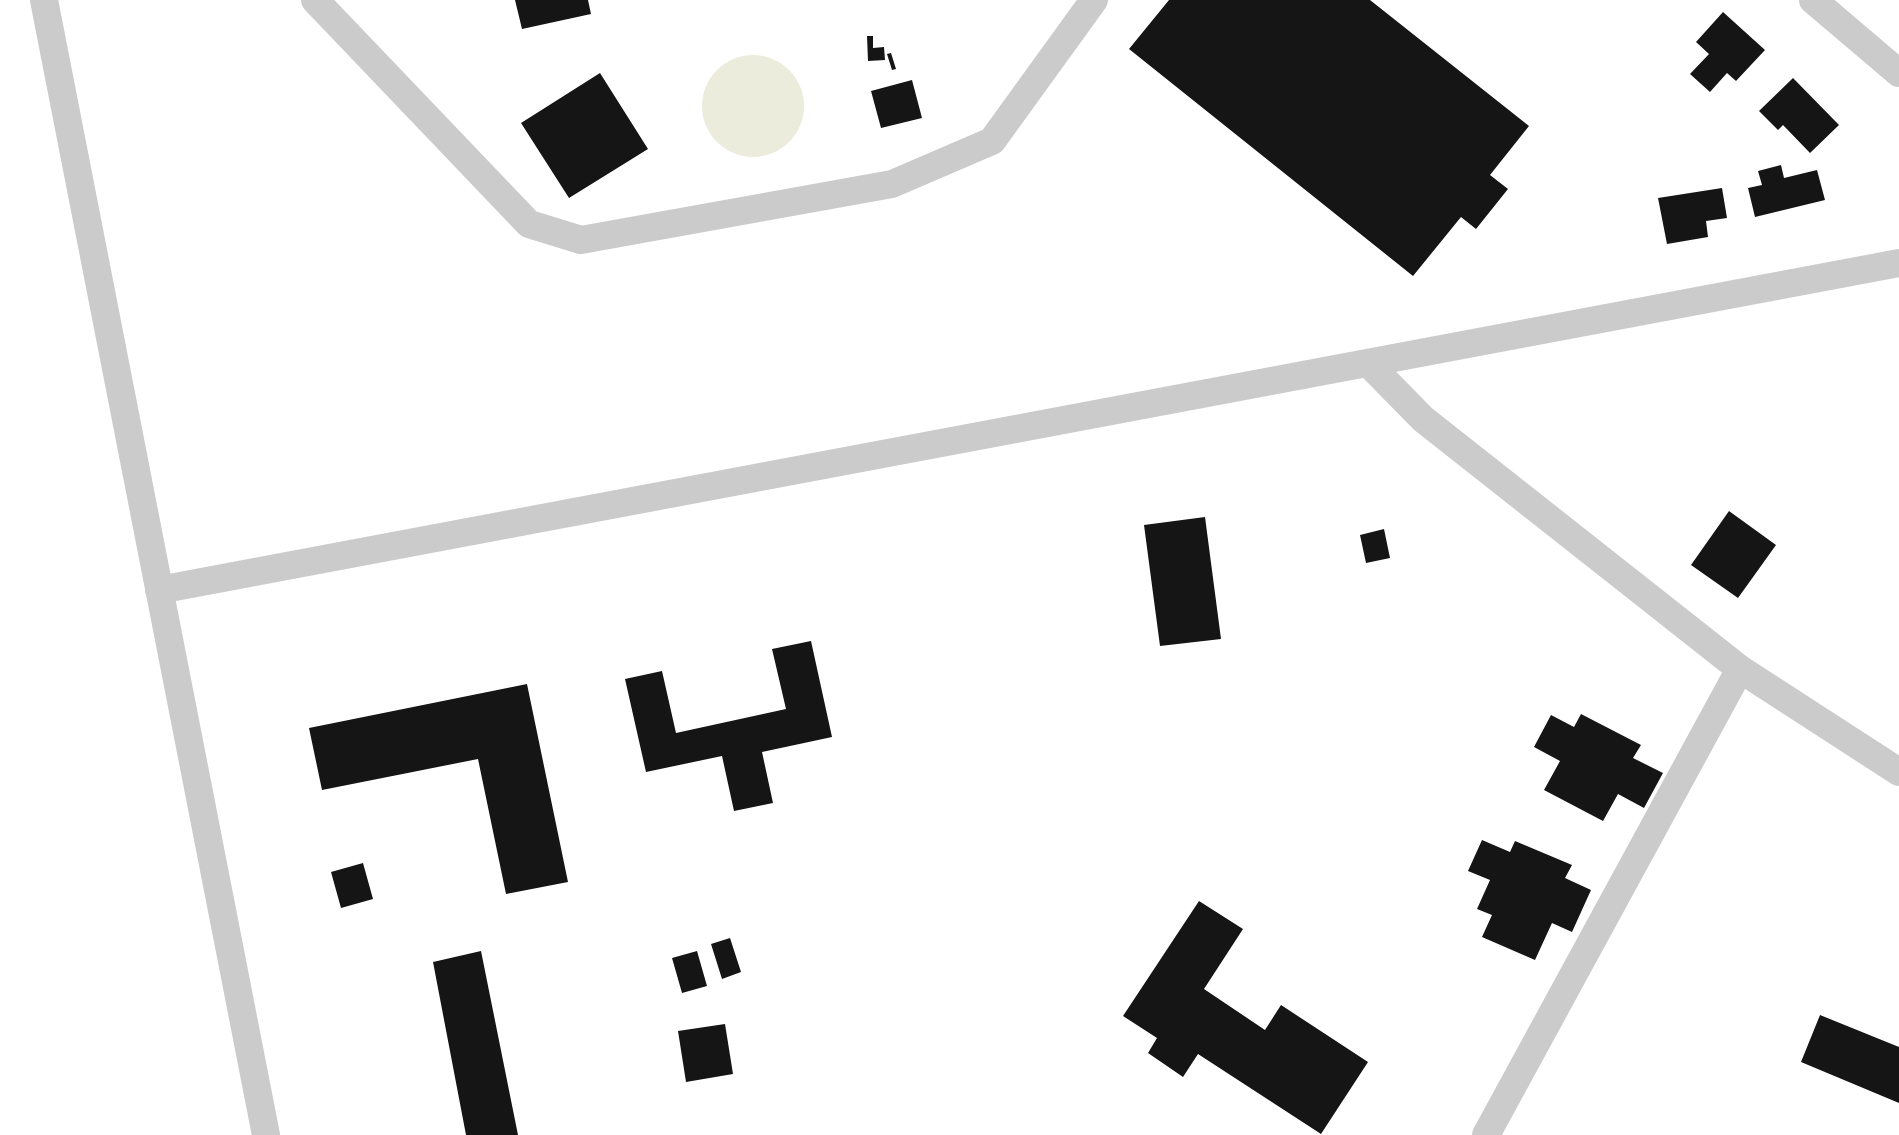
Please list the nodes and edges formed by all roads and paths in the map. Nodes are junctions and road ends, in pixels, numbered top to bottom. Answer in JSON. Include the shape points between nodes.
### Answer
{"nodes":[{"id":1,"x":44,"y":0,"type":"edge"},
{"id":2,"x":316,"y":0,"type":"edge"},
{"id":3,"x":1094,"y":0,"type":"edge"},
{"id":4,"x":1813,"y":0,"type":"edge"},
{"id":5,"x":1899,"y":73,"type":"edge"},
{"id":6,"x":1899,"y":263,"type":"edge"},
{"id":7,"x":1368,"y":363,"type":"junction"},
{"id":8,"x":159,"y":590,"type":"junction"},
{"id":9,"x":1740,"y":669,"type":"junction"},
{"id":10,"x":1899,"y":772,"type":"edge"},
{"id":11,"x":266,"y":1135,"type":"edge"},
{"id":12,"x":1486,"y":1135,"type":"edge"}],
"edges":[{"from":1,"to":8,"type":"street"},
{"from":2,"to":3,"type":"street","via":[[529,224],[581,240],[892,184],[992,141]]},
{"from":4,"to":5,"type":"street"},
{"from":6,"to":7,"type":"street"},
{"from":7,"to":8,"type":"street"},
{"from":7,"to":9,"type":"street","via":[[1423,420]]},
{"from":8,"to":11,"type":"street"},
{"from":9,"to":10,"type":"street"},
{"from":9,"to":12,"type":"street"}]}
